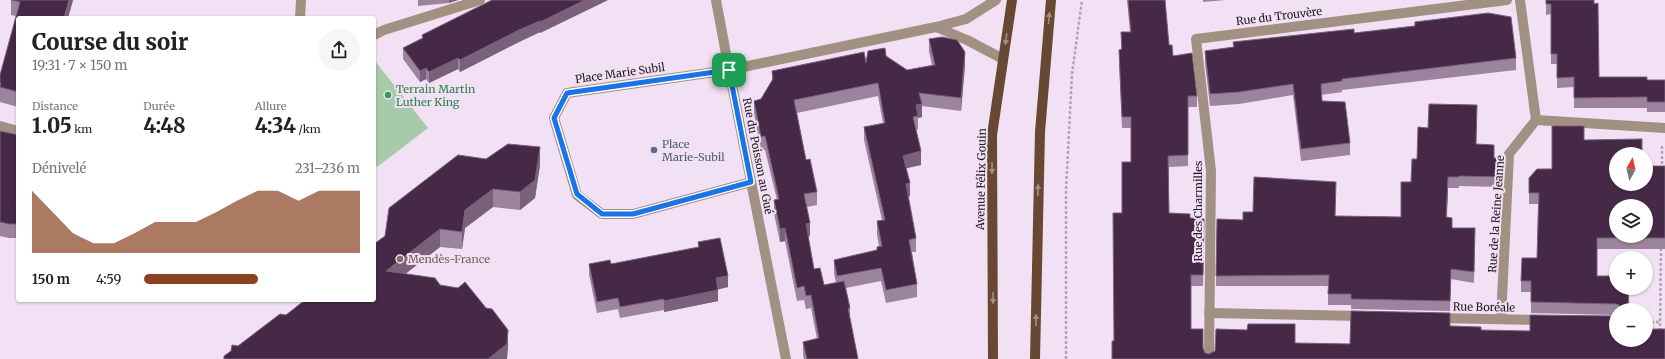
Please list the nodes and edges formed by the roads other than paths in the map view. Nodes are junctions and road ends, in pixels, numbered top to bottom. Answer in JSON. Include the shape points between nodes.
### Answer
{"nodes":[{"id":1,"x":301,"y":0,"type":"edge"},
{"id":2,"x":480,"y":0,"type":"edge"},
{"id":3,"x":716,"y":0,"type":"edge"},
{"id":4,"x":996,"y":0,"type":"edge"},
{"id":5,"x":1012,"y":0,"type":"edge"},
{"id":6,"x":1050,"y":0,"type":"edge"},
{"id":7,"x":1507,"y":0,"type":"edge"},
{"id":8,"x":1520,"y":0,"type":"edge"},
{"id":9,"x":300,"y":16,"type":"edge"},
{"id":10,"x":936,"y":28,"type":"junction"},
{"id":11,"x":376,"y":34,"type":"edge"},
{"id":12,"x":1196,"y":39,"type":"joint"},
{"id":13,"x":1003,"y":59,"type":"junction"},
{"id":14,"x":729,"y":70,"type":"junction"},
{"id":15,"x":1536,"y":120,"type":"junction"},
{"id":16,"x":0,"y":126,"type":"edge"},
{"id":17,"x":1664,"y":128,"type":"edge"},
{"id":18,"x":16,"y":130,"type":"edge"},
{"id":19,"x":751,"y":182,"type":"junction"},
{"id":20,"x":1209,"y":313,"type":"junction"},
{"id":21,"x":1372,"y":317,"type":"edge"},
{"id":22,"x":1427,"y":318,"type":"edge"},
{"id":23,"x":1501,"y":319,"type":"junction"},
{"id":24,"x":1554,"y":320,"type":"edge"},
{"id":25,"x":786,"y":359,"type":"edge"},
{"id":26,"x":993,"y":359,"type":"edge"},
{"id":27,"x":1035,"y":359,"type":"edge"},
{"id":28,"x":1209,"y":359,"type":"edge"}],
"edges":[{"from":1,"to":9,"type":"street"},
{"from":2,"to":11,"type":"street"},
{"from":3,"to":14,"type":"street","name":"Rue du Poisson au Gué"},
{"from":4,"to":10,"type":"street","via":[[966,19]]},
{"from":5,"to":13,"type":"main road","name":"Avenue Félix Gouin","one_way":true},
{"from":27,"to":6,"type":"main road","one_way":true,"via":[[1040,132]]},
{"from":7,"to":12,"type":"street","name":"Rue du Trouvère"},
{"from":8,"to":15,"type":"street"},
{"from":10,"to":13,"type":"street","via":[[967,40]]},
{"from":10,"to":14,"type":"street"},
{"from":12,"to":20,"type":"street","name":"Rue des Charmilles","via":[[1211,171]]},
{"from":13,"to":26,"type":"main road","name":"Avenue Félix Gouin","one_way":true,"via":[[992,135]]},
{"from":14,"to":19,"type":"street","name":"Rue du Poisson au Gué"},
{"from":14,"to":19,"type":"street","name":"Place Marie Subil","via":[[567,93],[554,118],[577,194],[602,214],[633,214]]},
{"from":15,"to":17,"type":"street"},
{"from":15,"to":23,"type":"street","name":"Rue de la Reine Jeanne","via":[[1509,154]]},
{"from":16,"to":18,"type":"street"},
{"from":19,"to":25,"type":"street","name":"Rue du Poisson au Gué"},
{"from":20,"to":21,"type":"street"},
{"from":20,"to":28,"type":"street","name":"Rue des Charmilles"},
{"from":22,"to":23,"type":"street","name":"Rue Boréale"},
{"from":23,"to":24,"type":"street","name":"Rue Boréale"}]}
